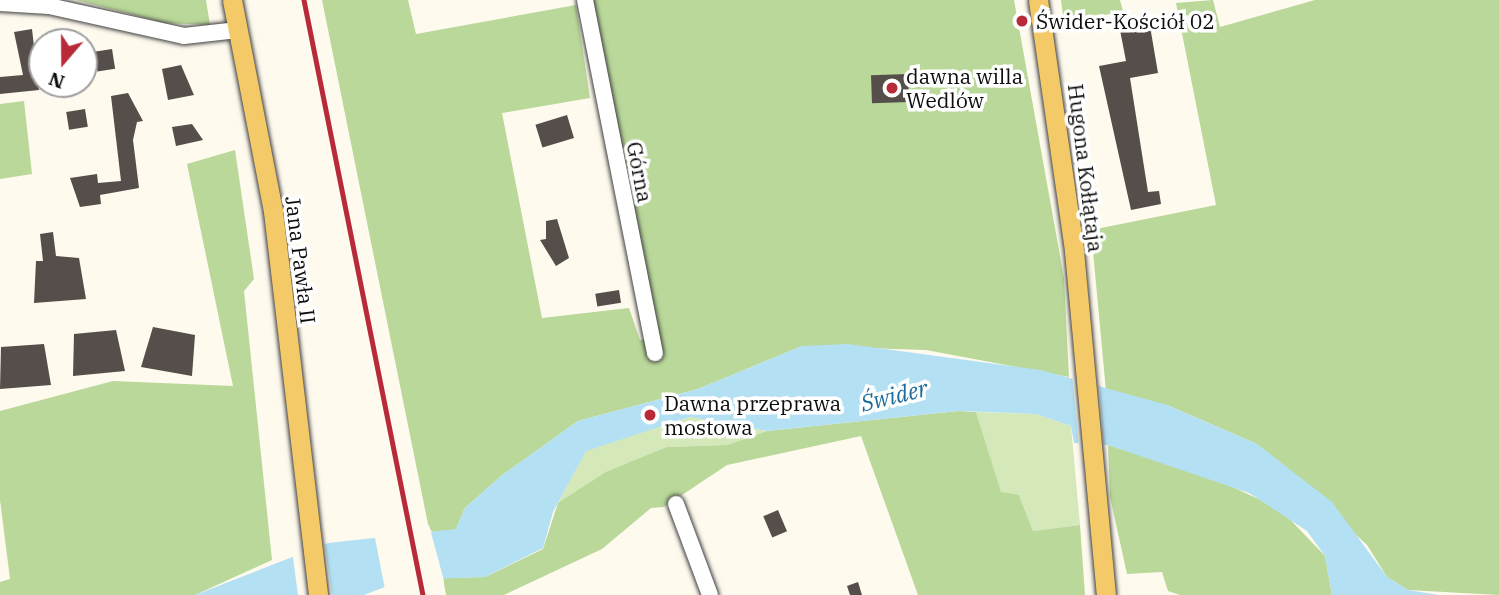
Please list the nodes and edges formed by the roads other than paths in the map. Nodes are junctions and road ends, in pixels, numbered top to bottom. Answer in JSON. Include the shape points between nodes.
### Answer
{"nodes":[{"id":1,"x":232,"y":0,"type":"edge"},
{"id":2,"x":585,"y":0,"type":"edge"},
{"id":3,"x":1038,"y":0,"type":"edge"},
{"id":4,"x":0,"y":4,"type":"edge"},
{"id":5,"x":238,"y":30,"type":"junction"},
{"id":6,"x":655,"y":353,"type":"dead end"},
{"id":7,"x":676,"y":504,"type":"dead end"},
{"id":8,"x":318,"y":595,"type":"edge"},
{"id":9,"x":710,"y":595,"type":"edge"},
{"id":10,"x":1106,"y":595,"type":"edge"}],
"edges":[{"from":1,"to":5,"type":"main road","name":"Jana Pawła II"},
{"from":2,"to":6,"type":"street","name":"Górna"},
{"from":3,"to":10,"type":"main road","name":"Hugona Kołłątaja","via":[[1081,344]]},
{"from":4,"to":5,"type":"street","via":[[49,6],[184,36]]},
{"from":5,"to":8,"type":"main road","name":"Jana Pawła II","via":[[274,211]]},
{"from":7,"to":9,"type":"street"}]}
